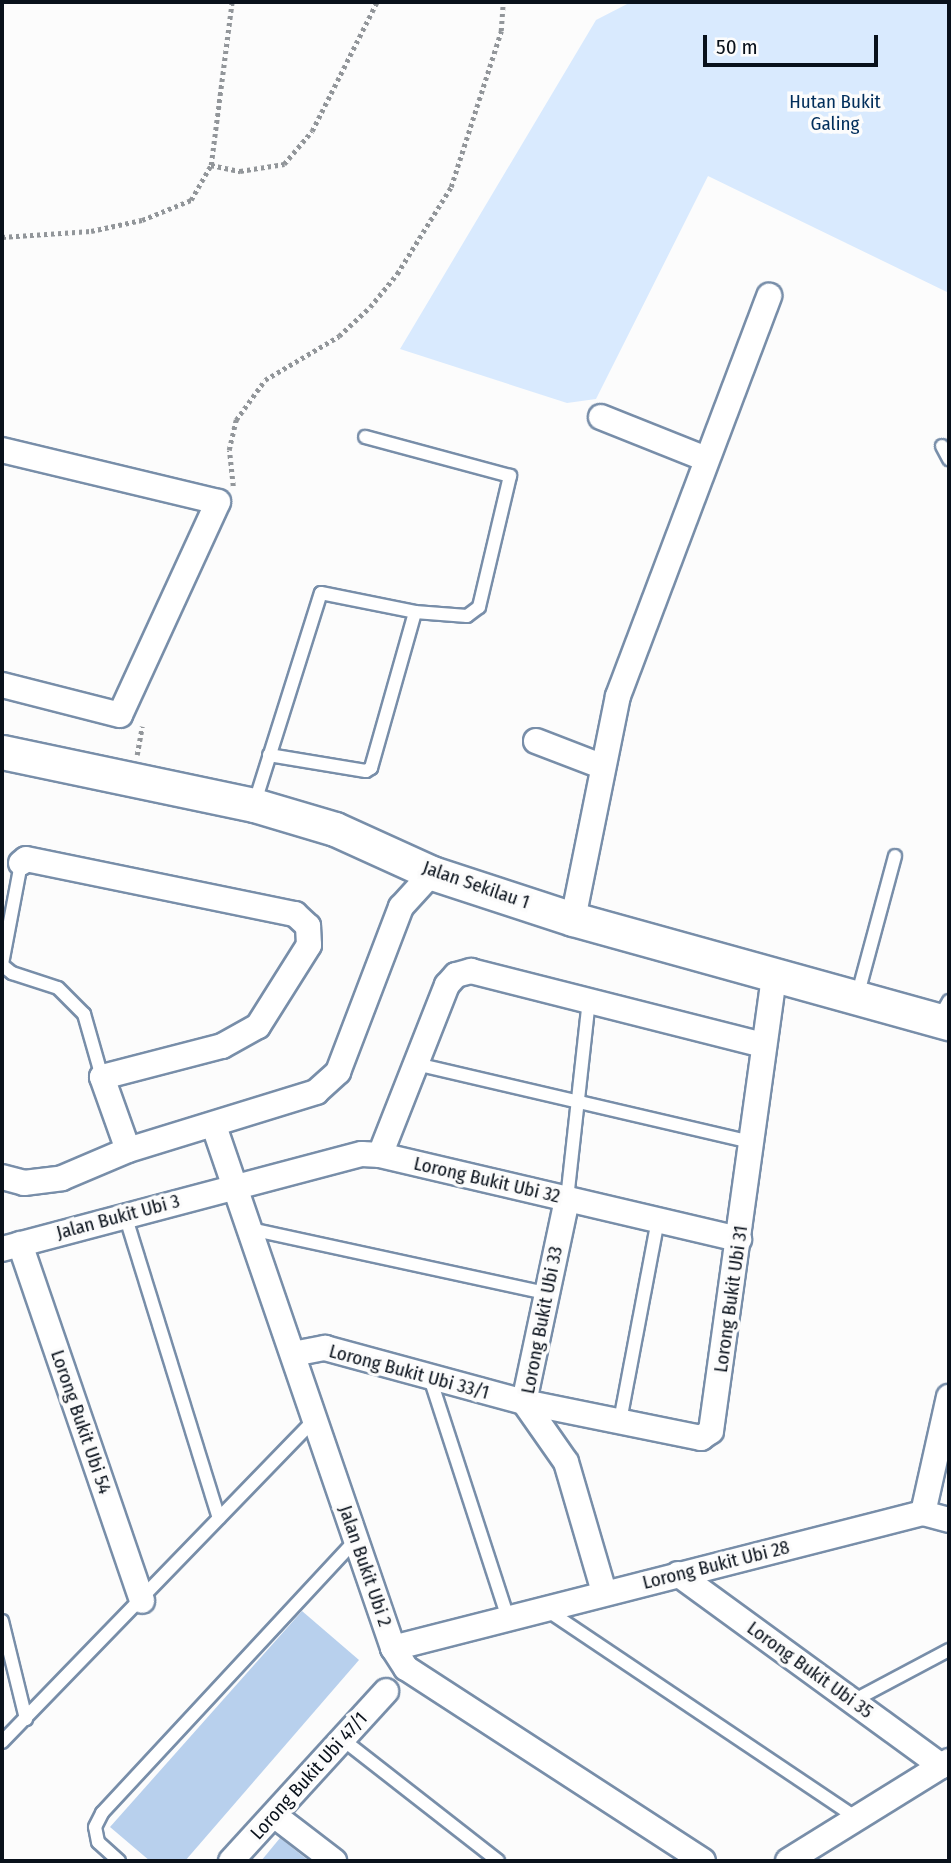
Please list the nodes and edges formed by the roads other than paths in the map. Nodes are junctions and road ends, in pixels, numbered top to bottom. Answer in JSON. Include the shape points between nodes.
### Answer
{"nodes":[{"id":1,"x":769,"y":296,"type":"dead end"},
{"id":2,"x":601,"y":417,"type":"dead end"},
{"id":3,"x":365,"y":437,"type":"dead end"},
{"id":4,"x":942,"y":446,"type":"dead end"},
{"id":5,"x":2,"y":450,"type":"edge"},
{"id":6,"x":706,"y":459,"type":"junction"},
{"id":7,"x":949,"y":459,"type":"edge"},
{"id":8,"x":415,"y":612,"type":"junction"},
{"id":9,"x":2,"y":685,"type":"edge"},
{"id":10,"x":536,"y":741,"type":"dead end"},
{"id":11,"x":2,"y":752,"type":"edge"},
{"id":12,"x":269,"y":755,"type":"junction"},
{"id":13,"x":601,"y":766,"type":"junction"},
{"id":14,"x":254,"y":805,"type":"junction"},
{"id":15,"x":895,"y":856,"type":"dead end"},
{"id":16,"x":21,"y":863,"type":"joint"},
{"id":17,"x":432,"y":873,"type":"junction"},
{"id":18,"x":573,"y":919,"type":"junction"},
{"id":19,"x":2,"y":965,"type":"edge"},
{"id":20,"x":774,"y":975,"type":"junction"},
{"id":21,"x":857,"y":998,"type":"junction"},
{"id":22,"x":589,"y":1001,"type":"junction"},
{"id":23,"x":946,"y":1015,"type":"edge"},
{"id":24,"x":764,"y":1045,"type":"junction"},
{"id":25,"x":416,"y":1064,"type":"junction"},
{"id":26,"x":102,"y":1077,"type":"junction"},
{"id":27,"x":578,"y":1101,"type":"junction"},
{"id":28,"x":214,"y":1126,"type":"junction"},
{"id":29,"x":752,"y":1142,"type":"junction"},
{"id":30,"x":128,"y":1150,"type":"junction"},
{"id":31,"x":380,"y":1155,"type":"junction"},
{"id":32,"x":2,"y":1177,"type":"edge"},
{"id":33,"x":234,"y":1185,"type":"junction"},
{"id":34,"x":567,"y":1199,"type":"junction"},
{"id":35,"x":125,"y":1215,"type":"junction"},
{"id":36,"x":658,"y":1220,"type":"junction"},
{"id":37,"x":249,"y":1229,"type":"junction"},
{"id":38,"x":739,"y":1239,"type":"junction"},
{"id":39,"x":11,"y":1246,"type":"edge"},
{"id":40,"x":547,"y":1293,"type":"junction"},
{"id":41,"x":293,"y":1354,"type":"junction"},
{"id":42,"x":430,"y":1378,"type":"junction"},
{"id":43,"x":949,"y":1397,"type":"edge"},
{"id":44,"x":524,"y":1402,"type":"junction"},
{"id":45,"x":315,"y":1419,"type":"junction"},
{"id":46,"x":620,"y":1421,"type":"junction"},
{"id":47,"x":947,"y":1429,"type":"edge"},
{"id":48,"x":923,"y":1513,"type":"junction"},
{"id":49,"x":219,"y":1518,"type":"junction"},
{"id":50,"x":949,"y":1520,"type":"edge"},
{"id":51,"x":356,"y":1539,"type":"junction"},
{"id":52,"x":678,"y":1574,"type":"junction"},
{"id":53,"x":604,"y":1592,"type":"junction"},
{"id":54,"x":142,"y":1601,"type":"junction"},
{"id":55,"x":544,"y":1608,"type":"junction"},
{"id":56,"x":508,"y":1618,"type":"junction"},
{"id":57,"x":2,"y":1621,"type":"edge"},
{"id":58,"x":393,"y":1648,"type":"junction"},
{"id":59,"x":949,"y":1650,"type":"edge"},
{"id":60,"x":386,"y":1691,"type":"dead end"},
{"id":61,"x":853,"y":1701,"type":"junction"},
{"id":62,"x":26,"y":1719,"type":"junction"},
{"id":63,"x":342,"y":1739,"type":"junction"},
{"id":64,"x":2,"y":1742,"type":"edge"},
{"id":65,"x":945,"y":1764,"type":"edge"},
{"id":66,"x":274,"y":1815,"type":"junction"},
{"id":67,"x":857,"y":1818,"type":"junction"},
{"id":68,"x":119,"y":1861,"type":"edge"},
{"id":69,"x":232,"y":1861,"type":"edge"},
{"id":70,"x":334,"y":1861,"type":"edge"},
{"id":71,"x":498,"y":1861,"type":"edge"},
{"id":72,"x":703,"y":1861,"type":"edge"},
{"id":73,"x":788,"y":1861,"type":"edge"}],
"edges":[{"from":1,"to":6,"type":"street"},
{"from":2,"to":6,"type":"street"},
{"from":3,"to":8,"type":"lane","via":[[510,476],[479,607],[467,616]]},
{"from":4,"to":7,"type":"lane"},
{"from":5,"to":9,"type":"street","via":[[218,502],[120,715]]},
{"from":6,"to":13,"type":"street","via":[[618,696]]},
{"from":8,"to":12,"type":"lane","via":[[321,593]]},
{"from":8,"to":12,"type":"lane","via":[[371,768],[366,771]]},
{"from":10,"to":13,"type":"street"},
{"from":11,"to":14,"type":"street","name":"Jalan Sekilau 1"},
{"from":12,"to":14,"type":"lane"},
{"from":13,"to":18,"type":"street"},
{"from":14,"to":17,"type":"street","name":"Jalan Sekilau 1","via":[[335,829]]},
{"from":15,"to":21,"type":"lane"},
{"from":16,"to":19,"type":"lane"},
{"from":16,"to":26,"type":"street","via":[[26,859],[295,914],[308,926],[309,945],[258,1026],[222,1046]]},
{"from":17,"to":18,"type":"street","name":"Jalan Sekilau 1"},
{"from":17,"to":28,"type":"street","via":[[401,907],[338,1072],[316,1092]]},
{"from":18,"to":20,"type":"street","name":"Jalan Sekilau 1"},
{"from":19,"to":26,"type":"lane","via":[[69,997],[84,1014]]},
{"from":20,"to":21,"type":"street","name":"Jalan Sekilau 1"},
{"from":20,"to":24,"type":"street","name":"Lorong Bukit Ubi 31"},
{"from":21,"to":23,"type":"street","name":"Jalan Sekilau 1"},
{"from":22,"to":24,"type":"street"},
{"from":22,"to":25,"type":"street","via":[[471,971],[456,975],[447,985]]},
{"from":22,"to":27,"type":"lane"},
{"from":24,"to":29,"type":"street","name":"Lorong Bukit Ubi 31"},
{"from":25,"to":27,"type":"lane"},
{"from":25,"to":31,"type":"street"},
{"from":26,"to":30,"type":"street"},
{"from":27,"to":29,"type":"lane"},
{"from":27,"to":34,"type":"lane"},
{"from":28,"to":30,"type":"street"},
{"from":28,"to":33,"type":"street","name":"Jalan Bukit Ubi 2"},
{"from":29,"to":38,"type":"street","name":"Lorong Bukit Ubi 31"},
{"from":30,"to":32,"type":"street","via":[[62,1178],[24,1183]]},
{"from":31,"to":33,"type":"street","name":"Lorong Bukit Ubi 32","via":[[362,1154]]},
{"from":31,"to":34,"type":"street","name":"Lorong Bukit Ubi 32"},
{"from":33,"to":35,"type":"street","name":"Jalan Bukit Ubi 3"},
{"from":33,"to":37,"type":"street","name":"Jalan Bukit Ubi 2"},
{"from":34,"to":36,"type":"street","name":"Lorong Bukit Ubi 32"},
{"from":34,"to":40,"type":"street","name":"Lorong Bukit Ubi 33"},
{"from":35,"to":39,"type":"street","name":"Jalan Bukit Ubi 3"},
{"from":35,"to":49,"type":"lane"},
{"from":36,"to":38,"type":"street","name":"Lorong Bukit Ubi 32"},
{"from":36,"to":46,"type":"lane"},
{"from":37,"to":40,"type":"lane"},
{"from":37,"to":41,"type":"street","name":"Jalan Bukit Ubi 2"},
{"from":38,"to":46,"type":"street","name":"Lorong Bukit Ubi 31","via":[[711,1431],[701,1438]]},
{"from":39,"to":54,"type":"street","name":"Lorong Bukit Ubi 54"},
{"from":40,"to":44,"type":"street","name":"Lorong Bukit Ubi 33"},
{"from":41,"to":42,"type":"street","name":"Lorong Bukit Ubi 33/1","via":[[325,1348]]},
{"from":41,"to":45,"type":"street","name":"Jalan Bukit Ubi 2"},
{"from":42,"to":44,"type":"street","name":"Lorong Bukit Ubi 33/1"},
{"from":42,"to":56,"type":"lane"},
{"from":43,"to":47,"type":"street"},
{"from":44,"to":46,"type":"street","name":"Lorong Bukit Ubi 31"},
{"from":44,"to":53,"type":"street","name":"Lorong Bukit Ubi 33","via":[[566,1462]]},
{"from":45,"to":49,"type":"lane"},
{"from":45,"to":51,"type":"street","name":"Jalan Bukit Ubi 2"},
{"from":47,"to":48,"type":"street"},
{"from":48,"to":50,"type":"street"},
{"from":48,"to":52,"type":"street","name":"Lorong Bukit Ubi 28"},
{"from":49,"to":54,"type":"lane"},
{"from":51,"to":58,"type":"street","name":"Jalan Bukit Ubi 2"},
{"from":51,"to":68,"type":"lane","via":[[102,1813],[95,1827],[98,1842]]},
{"from":52,"to":53,"type":"street","name":"Lorong Bukit Ubi 28"},
{"from":52,"to":61,"type":"street","name":"Lorong Bukit Ubi 35"},
{"from":53,"to":55,"type":"street","name":"Lorong Bukit Ubi 28"},
{"from":54,"to":62,"type":"lane"},
{"from":55,"to":56,"type":"street","name":"Lorong Bukit Ubi 28"},
{"from":55,"to":67,"type":"lane"},
{"from":56,"to":58,"type":"street","name":"Lorong Bukit Ubi 28"},
{"from":57,"to":62,"type":"lane"},
{"from":58,"to":72,"type":"street","name":"Jalan Bukit Ubi 2","via":[[406,1668]]},
{"from":59,"to":61,"type":"lane"},
{"from":60,"to":63,"type":"street","name":"Lorong Bukit Ubi 47/1"},
{"from":61,"to":65,"type":"street","name":"Lorong Bukit Ubi 35"},
{"from":62,"to":64,"type":"lane"},
{"from":63,"to":66,"type":"street","name":"Lorong Bukit Ubi 47/1"},
{"from":63,"to":71,"type":"lane"},
{"from":65,"to":67,"type":"street"},
{"from":66,"to":69,"type":"street","name":"Lorong Bukit Ubi 47/1"},
{"from":66,"to":70,"type":"street"},
{"from":67,"to":73,"type":"street"}]}
